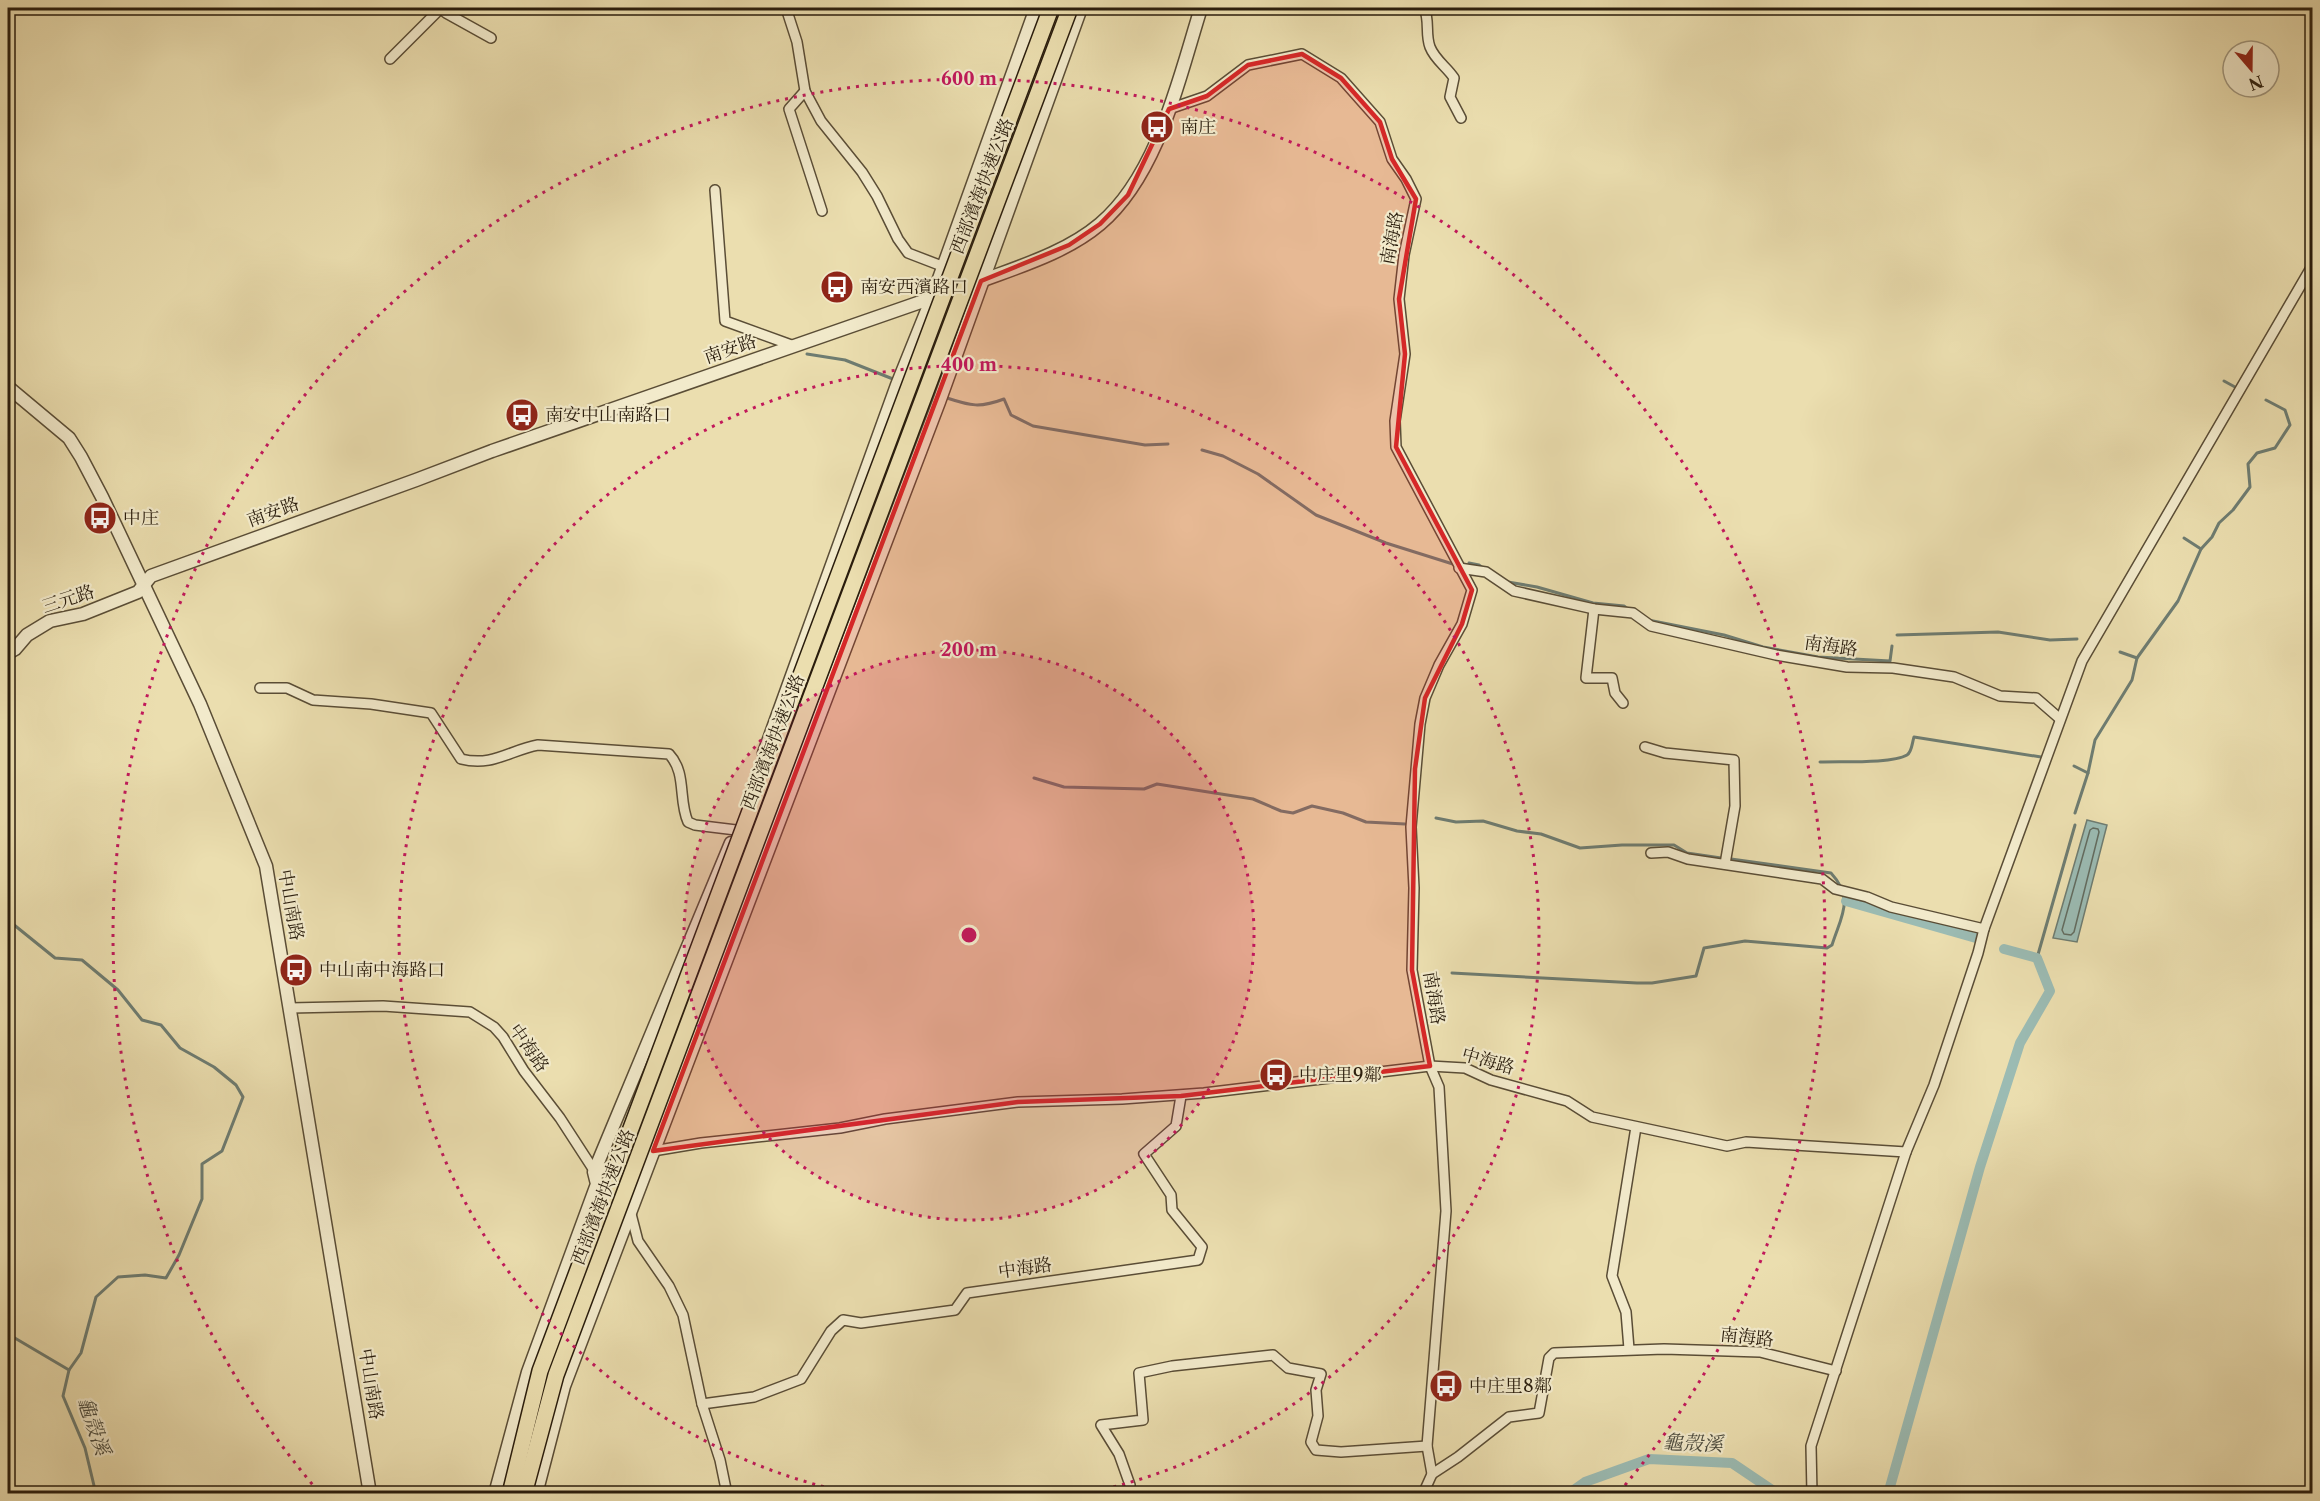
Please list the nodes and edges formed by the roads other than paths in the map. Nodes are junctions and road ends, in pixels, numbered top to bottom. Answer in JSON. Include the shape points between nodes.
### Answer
{"nodes":[{"id":1,"x":440,"y":8,"type":"edge"},
{"id":2,"x":786,"y":8,"type":"edge"},
{"id":3,"x":1036,"y":8,"type":"edge"},
{"id":4,"x":1052,"y":8,"type":"edge"},
{"id":5,"x":1070,"y":8,"type":"edge"},
{"id":6,"x":1081,"y":8,"type":"edge"},
{"id":7,"x":1201,"y":8,"type":"edge"},
{"id":8,"x":1424,"y":8,"type":"edge"},
{"id":9,"x":491,"y":38,"type":"dead end"},
{"id":10,"x":390,"y":59,"type":"dead end"},
{"id":11,"x":805,"y":91,"type":"junction"},
{"id":12,"x":1169,"y":109,"type":"junction"},
{"id":13,"x":1461,"y":118,"type":"dead end"},
{"id":14,"x":715,"y":190,"type":"dead end"},
{"id":15,"x":822,"y":212,"type":"dead end"},
{"id":16,"x":2313,"y":266,"type":"edge"},
{"id":17,"x":943,"y":267,"type":"junction"},
{"id":18,"x":981,"y":281,"type":"junction"},
{"id":19,"x":932,"y":298,"type":"junction"},
{"id":20,"x":795,"y":346,"type":"junction"},
{"id":21,"x":8,"y":387,"type":"edge"},
{"id":22,"x":1459,"y":568,"type":"junction"},
{"id":23,"x":145,"y":586,"type":"junction"},
{"id":24,"x":1594,"y":609,"type":"junction"},
{"id":25,"x":8,"y":654,"type":"edge"},
{"id":26,"x":260,"y":688,"type":"dead end"},
{"id":27,"x":1623,"y":703,"type":"dead end"},
{"id":28,"x":2059,"y":718,"type":"junction"},
{"id":29,"x":1645,"y":747,"type":"dead end"},
{"id":30,"x":736,"y":830,"type":"junction"},
{"id":31,"x":1651,"y":853,"type":"dead end"},
{"id":32,"x":1725,"y":864,"type":"junction"},
{"id":33,"x":1984,"y":929,"type":"junction"},
{"id":34,"x":290,"y":1008,"type":"junction"},
{"id":35,"x":1430,"y":1066,"type":"junction"},
{"id":36,"x":1180,"y":1096,"type":"junction"},
{"id":37,"x":1636,"y":1127,"type":"junction"},
{"id":38,"x":653,"y":1151,"type":"junction"},
{"id":39,"x":1906,"y":1152,"type":"junction"},
{"id":40,"x":594,"y":1172,"type":"junction"},
{"id":41,"x":630,"y":1210,"type":"junction"},
{"id":42,"x":1629,"y":1350,"type":"junction"},
{"id":43,"x":1836,"y":1371,"type":"junction"},
{"id":44,"x":702,"y":1404,"type":"junction"},
{"id":45,"x":1427,"y":1446,"type":"junction"},
{"id":46,"x":1432,"y":1474,"type":"junction"},
{"id":47,"x":1130,"y":1485,"type":"dead end"},
{"id":48,"x":370,"y":1494,"type":"edge"},
{"id":49,"x":495,"y":1494,"type":"edge"},
{"id":50,"x":510,"y":1494,"type":"edge"},
{"id":51,"x":524,"y":1494,"type":"edge"},
{"id":52,"x":536,"y":1494,"type":"edge"},
{"id":53,"x":727,"y":1494,"type":"edge"},
{"id":54,"x":1423,"y":1494,"type":"edge"},
{"id":55,"x":1812,"y":1494,"type":"edge"}],
"edges":[{"from":1,"to":9,"type":"street"},
{"from":1,"to":10,"type":"street"},
{"from":2,"to":11,"type":"street","via":[[797,42]]},
{"from":3,"to":17,"type":"street"},
{"from":4,"to":50,"type":"highway","name":"西部濱海快速公路","bridge":true,"via":[[540,1371]]},
{"from":5,"to":51,"type":"highway","name":"西部濱海快速公路","bridge":true,"via":[[556,1375]]},
{"from":6,"to":18,"type":"street"},
{"from":7,"to":12,"type":"street","name":"南安路"},
{"from":8,"to":13,"type":"street","via":[[1429,45],[1454,78],[1450,97]]},
{"from":11,"to":15,"type":"street","via":[[789,109]]},
{"from":11,"to":17,"type":"street","via":[[821,121],[878,196],[908,253]]},
{"from":12,"to":18,"type":"street","name":"南安路","via":[[1128,195],[1100,224],[1069,245]]},
{"from":12,"to":22,"type":"street","name":"南海路","via":[[1207,96],[1248,65],[1302,54],[1341,78],[1380,122],[1392,159],[1416,200],[1404,255],[1400,299],[1405,354],[1395,421],[1396,447]]},
{"from":14,"to":20,"type":"street","via":[[725,321]]},
{"from":16,"to":28,"type":"street","via":[[2082,662]]},
{"from":17,"to":18,"type":"street"},
{"from":17,"to":19,"type":"street"},
{"from":18,"to":19,"type":"street","name":"南安路"},
{"from":18,"to":38,"type":"street","via":[[939,402]]},
{"from":19,"to":20,"type":"street","name":"南安路"},
{"from":19,"to":30,"type":"street"},
{"from":20,"to":23,"type":"street","name":"南安路","via":[[207,554],[151,576]]},
{"from":21,"to":23,"type":"street","name":"中山南路","via":[[69,438]]},
{"from":22,"to":24,"type":"street","name":"南海路","via":[[1486,572],[1514,591]]},
{"from":22,"to":35,"type":"street","name":"南海路","via":[[1472,590],[1462,624],[1425,699],[1411,827],[1412,970]]},
{"from":23,"to":25,"type":"street","name":"三元路","via":[[104,607],[50,621],[27,634]]},
{"from":23,"to":34,"type":"street","name":"中山南路","via":[[200,704],[266,866]]},
{"from":24,"to":27,"type":"street","via":[[1586,678],[1612,678],[1615,693]]},
{"from":24,"to":28,"type":"street","name":"南海路","via":[[1633,613],[1651,626],[1776,655],[1846,667],[1893,668],[1954,677],[2000,696],[2036,698]]},
{"from":26,"to":30,"type":"street","via":[[287,688],[313,700],[431,713],[462,759],[469,761],[502,758],[538,745],[669,754],[680,771],[688,822]]},
{"from":28,"to":33,"type":"street","via":[[2043,772]]},
{"from":29,"to":32,"type":"street","via":[[1665,753],[1734,760],[1735,806]]},
{"from":30,"to":40,"type":"street"},
{"from":31,"to":32,"type":"street","via":[[1668,852]]},
{"from":32,"to":33,"type":"street","via":[[1822,879],[1835,889],[1891,907]]},
{"from":33,"to":39,"type":"street","via":[[1934,1085]]},
{"from":34,"to":40,"type":"street","name":"中海路","via":[[383,1006],[470,1012],[503,1037]]},
{"from":34,"to":48,"type":"street","name":"中山南路"},
{"from":35,"to":36,"type":"street","name":"中海路"},
{"from":35,"to":37,"type":"street","name":"中海路","via":[[1465,1068],[1491,1080],[1567,1101],[1592,1117]]},
{"from":35,"to":45,"type":"street","name":"南海路","via":[[1439,1087],[1446,1211]]},
{"from":36,"to":38,"type":"street","name":"中海路","via":[[1018,1102]]},
{"from":36,"to":44,"type":"street","name":"中海路","via":[[1176,1126],[1144,1154],[1171,1195],[1172,1210],[1202,1247],[1198,1260],[967,1293],[955,1310],[861,1323],[843,1320],[831,1330],[801,1379],[754,1397]]},
{"from":37,"to":39,"type":"street","name":"中海路","via":[[1727,1146],[1746,1142]]},
{"from":37,"to":42,"type":"street","via":[[1611,1276],[1626,1312]]},
{"from":38,"to":40,"type":"street","name":"中海路"},
{"from":38,"to":41,"type":"street"},
{"from":39,"to":43,"type":"street"},
{"from":40,"to":41,"type":"street","name":"中海路"},
{"from":40,"to":49,"type":"street","via":[[597,1184],[528,1372]]},
{"from":41,"to":44,"type":"street","name":"中海路","via":[[638,1241],[669,1286],[682,1315]]},
{"from":41,"to":52,"type":"street","via":[[564,1386]]},
{"from":42,"to":43,"type":"street","name":"南海路","via":[[1760,1352]]},
{"from":42,"to":46,"type":"street","name":"南海路","via":[[1554,1353],[1549,1359],[1539,1413],[1509,1417]]},
{"from":43,"to":55,"type":"street","via":[[1811,1446]]},
{"from":44,"to":53,"type":"street","name":"中海路"},
{"from":45,"to":46,"type":"street","name":"南海路"},
{"from":45,"to":47,"type":"street","via":[[1316,1450],[1311,1442],[1318,1416],[1316,1390],[1321,1374],[1288,1368],[1273,1355],[1172,1366],[1139,1373],[1143,1420],[1101,1425],[1119,1454]]},
{"from":46,"to":54,"type":"street"}]}
